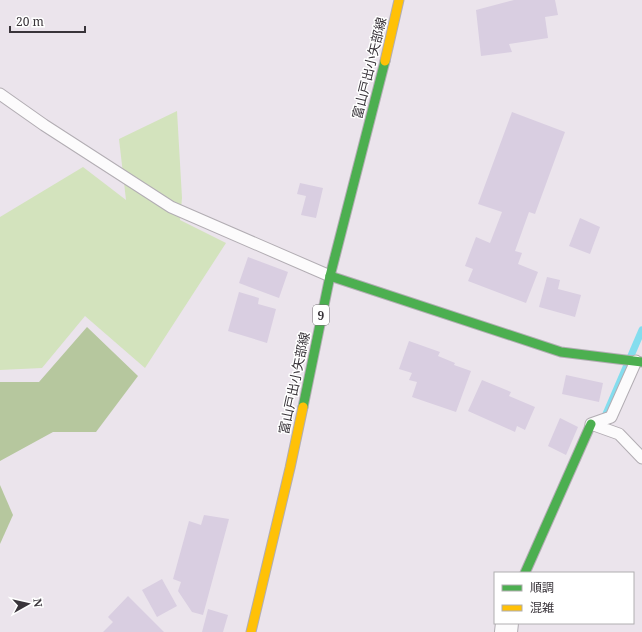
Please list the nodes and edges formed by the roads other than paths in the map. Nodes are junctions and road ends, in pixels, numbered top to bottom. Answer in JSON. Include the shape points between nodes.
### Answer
{"nodes":[{"id":1,"x":399,"y":0,"type":"edge"},
{"id":2,"x":0,"y":94,"type":"edge"},
{"id":3,"x":330,"y":276,"type":"junction"},
{"id":4,"x":639,"y":362,"type":"edge"},
{"id":5,"x":591,"y":424,"type":"junction"},
{"id":6,"x":642,"y":458,"type":"edge"},
{"id":7,"x":525,"y":572,"type":"edge"},
{"id":8,"x":251,"y":632,"type":"edge"}],
"edges":[{"from":1,"to":3,"type":"main road","name":"富山戸出小矢部線","number":"9"},
{"from":2,"to":3,"type":"lane","via":[[171,207]]},
{"from":3,"to":4,"type":"main road","via":[[561,352]]},
{"from":3,"to":8,"type":"main road","name":"富山戸出小矢部線","number":"9","via":[[290,468]]},
{"from":4,"to":5,"type":"lane","via":[[611,417]]},
{"from":5,"to":6,"type":"lane","via":[[619,434]]},
{"from":5,"to":7,"type":"main road"}]}
